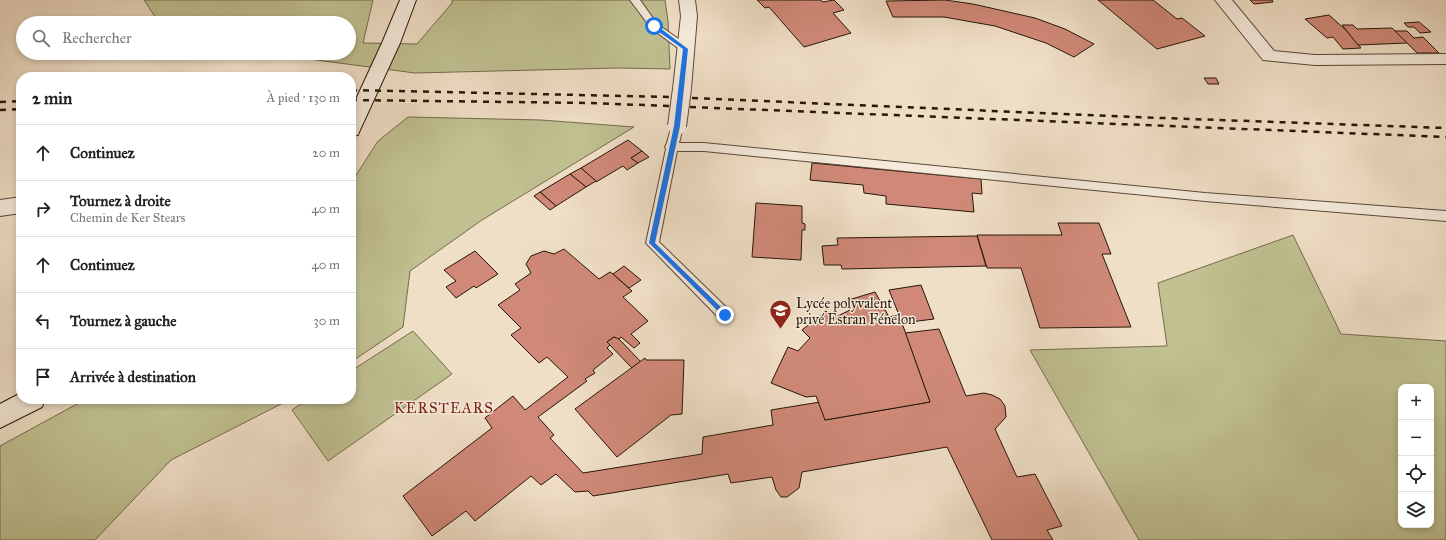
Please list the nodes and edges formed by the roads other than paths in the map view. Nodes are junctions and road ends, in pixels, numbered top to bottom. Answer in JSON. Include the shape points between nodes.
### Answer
{"nodes":[{"id":1,"x":408,"y":0,"type":"edge"},
{"id":2,"x":635,"y":0,"type":"edge"},
{"id":3,"x":687,"y":0,"type":"edge"},
{"id":4,"x":1223,"y":0,"type":"edge"},
{"id":5,"x":686,"y":49,"type":"junction"},
{"id":6,"x":1446,"y":60,"type":"edge"},
{"id":7,"x":356,"y":119,"type":"edge"},
{"id":8,"x":675,"y":135,"type":"junction"},
{"id":9,"x":16,"y":206,"type":"edge"},
{"id":10,"x":0,"y":208,"type":"edge"},
{"id":11,"x":1446,"y":216,"type":"edge"},
{"id":12,"x":725,"y":315,"type":"dead end"},
{"id":13,"x":24,"y":404,"type":"edge"},
{"id":14,"x":0,"y":417,"type":"edge"}],
"edges":[{"from":1,"to":7,"type":"street"},
{"from":2,"to":5,"type":"lane","via":[[654,26]]},
{"from":3,"to":5,"type":"street","via":[[689,16]]},
{"from":4,"to":6,"type":"street","via":[[1269,56],[1315,60]]},
{"from":5,"to":8,"type":"street","bridge":true},
{"from":8,"to":11,"type":"lane","via":[[704,147],[1205,198]]},
{"from":8,"to":12,"type":"lane","via":[[652,243]]},
{"from":9,"to":10,"type":"street"},
{"from":13,"to":14,"type":"street"}]}
